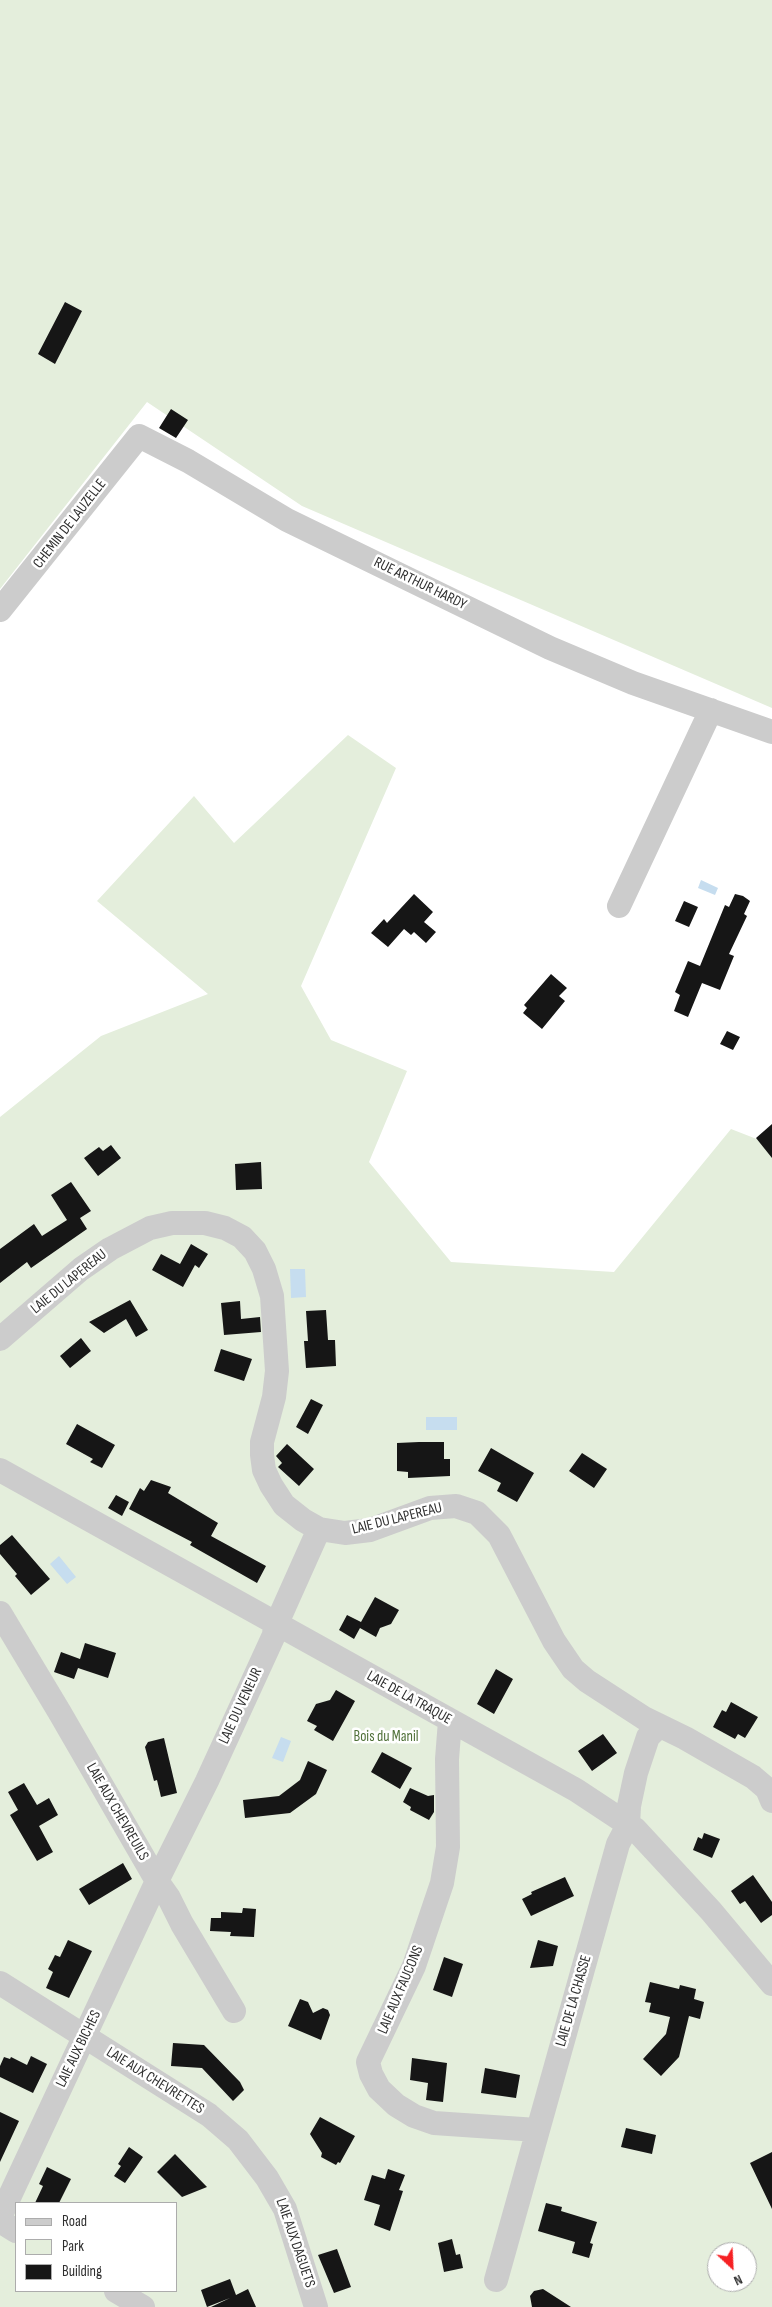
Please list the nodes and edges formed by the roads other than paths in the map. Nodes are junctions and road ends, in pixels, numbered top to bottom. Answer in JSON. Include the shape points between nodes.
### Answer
{"nodes":[{"id":1,"x":139,"y":436,"type":"joint"},
{"id":2,"x":0,"y":610,"type":"edge"},
{"id":3,"x":711,"y":710,"type":"junction"},
{"id":4,"x":772,"y":732,"type":"edge"},
{"id":5,"x":619,"y":906,"type":"dead end"},
{"id":6,"x":0,"y":1339,"type":"edge"},
{"id":7,"x":0,"y":1470,"type":"edge"},
{"id":8,"x":319,"y":1529,"type":"junction"},
{"id":9,"x":0,"y":1613,"type":"edge"},
{"id":10,"x":274,"y":1623,"type":"junction"},
{"id":11,"x":450,"y":1721,"type":"junction"},
{"id":12,"x":659,"y":1726,"type":"junction"},
{"id":13,"x":772,"y":1801,"type":"edge"},
{"id":14,"x":628,"y":1825,"type":"junction"},
{"id":15,"x":156,"y":1881,"type":"junction"},
{"id":16,"x":0,"y":1983,"type":"edge"},
{"id":17,"x":772,"y":1984,"type":"edge"},
{"id":18,"x":234,"y":2011,"type":"dead end"},
{"id":19,"x":86,"y":2036,"type":"junction"},
{"id":20,"x":537,"y":2130,"type":"junction"},
{"id":21,"x":252,"y":2157,"type":"joint"},
{"id":22,"x":0,"y":2216,"type":"edge"},
{"id":23,"x":0,"y":2221,"type":"edge"},
{"id":24,"x":15,"y":2229,"type":"edge"},
{"id":25,"x":496,"y":2280,"type":"dead end"},
{"id":26,"x":118,"y":2292,"type":"edge"},
{"id":27,"x":143,"y":2307,"type":"edge"},
{"id":28,"x":316,"y":2307,"type":"edge"}],
"edges":[{"from":1,"to":2,"type":"street","name":"CHEMIN DE LAUZELLE"},
{"from":1,"to":3,"type":"street","name":"RUE ARTHUR HARDY","via":[[287,520],[550,648],[633,683]]},
{"from":3,"to":4,"type":"street","name":"RUE ARTHUR HARDY"},
{"from":3,"to":5,"type":"street"},
{"from":6,"to":8,"type":"street","name":"LAIE DU LAPEREAU","via":[[81,1269],[150,1228],[172,1223],[205,1223],[242,1237],[255,1251],[264,1269],[276,1324],[277,1371],[262,1442],[264,1470],[284,1505]]},
{"from":7,"to":10,"type":"street","name":"LAIE DE LA TRAQUE"},
{"from":8,"to":10,"type":"street","name":"LAIE DU VENEUR"},
{"from":8,"to":12,"type":"street","name":"LAIE DU LAPEREAU","via":[[345,1533],[370,1530],[442,1506],[456,1506],[478,1513],[499,1535],[554,1641],[573,1669],[609,1696]]},
{"from":9,"to":15,"type":"street","name":"LAIE AUX CHEVREUILS","via":[[66,1721]]},
{"from":10,"to":11,"type":"street","name":"LAIE DE LA TRAQUE"},
{"from":10,"to":15,"type":"street","name":"LAIE DU VENEUR","via":[[274,1635],[207,1781]]},
{"from":11,"to":14,"type":"street","name":"LAIE DE LA TRAQUE","via":[[576,1790]]},
{"from":11,"to":20,"type":"street","name":"LAIE AUX FAUCONS","via":[[448,1847],[442,1882],[414,1966],[368,2062],[379,2089],[414,2116],[434,2123]]},
{"from":12,"to":13,"type":"street","name":"LAIE DU LAPEREAU","via":[[753,1776],[767,1789]]},
{"from":12,"to":14,"type":"street","name":"LAIE DE LA CHASSE","via":[[648,1737],[636,1773]]},
{"from":14,"to":17,"type":"street","name":"LAIE DE LA TRAQUE","via":[[711,1911]]},
{"from":14,"to":20,"type":"street","name":"LAIE DE LA CHASSE","via":[[618,1844]]},
{"from":15,"to":18,"type":"street","name":"LAIE AUX CHEVREUILS"},
{"from":15,"to":19,"type":"street","name":"LAIE AUX BICHES"},
{"from":16,"to":19,"type":"street","name":"LAIE AUX CHEVRETTES"},
{"from":19,"to":21,"type":"street","name":"LAIE AUX CHEVRETTES","via":[[209,2115],[226,2128]]},
{"from":19,"to":22,"type":"street","name":"LAIE AUX BICHES"},
{"from":20,"to":25,"type":"street","name":"LAIE DE LA CHASSE"},
{"from":21,"to":28,"type":"street","name":"LAIE AUX DAGUETS","via":[[277,2191],[285,2209]]},
{"from":23,"to":24,"type":"street"},
{"from":26,"to":27,"type":"street"}]}
